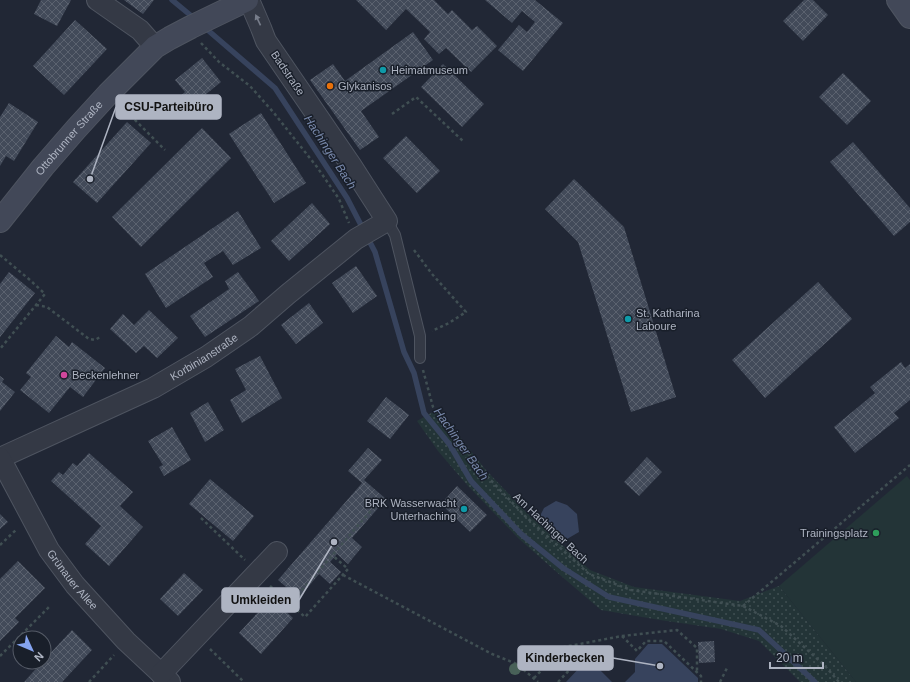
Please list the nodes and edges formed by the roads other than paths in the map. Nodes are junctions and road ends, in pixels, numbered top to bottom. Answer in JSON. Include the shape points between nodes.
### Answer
{"nodes":[{"id":1,"x":97,"y":0,"type":"edge"},
{"id":2,"x":248,"y":0,"type":"edge"},
{"id":3,"x":898,"y":0,"type":"edge"},
{"id":4,"x":910,"y":17,"type":"edge"},
{"id":5,"x":155,"y":47,"type":"junction"},
{"id":6,"x":3,"y":210,"type":"edge"},
{"id":7,"x":386,"y":228,"type":"junction"},
{"id":8,"x":420,"y":358,"type":"road end"},
{"id":9,"x":0,"y":458,"type":"edge"},
{"id":10,"x":277,"y":552,"type":"dead end"},
{"id":11,"x":165,"y":678,"type":"edge"}],
"edges":[{"from":1,"to":5,"type":"street","via":[[140,30]]},
{"from":2,"to":5,"type":"main road","name":"Ottobrunner Straße","via":[[200,29],[170,38]]},
{"from":7,"to":2,"type":"street","name":"Badstraße","one_way":true,"via":[[351,166],[266,41]]},
{"from":3,"to":4,"type":"main road"},
{"from":5,"to":6,"type":"main road","name":"Ottobrunner Straße","via":[[108,94]]},
{"from":7,"to":8,"type":"lane","via":[[420,336]]},
{"from":7,"to":9,"type":"street","name":"Korbinianstraße","via":[[357,238],[251,326],[153,388]]},
{"from":9,"to":11,"type":"street","name":"Grünauer Allee","via":[[49,550],[75,585],[126,641]]},
{"from":10,"to":11,"type":"street","via":[[197,636]]}]}
